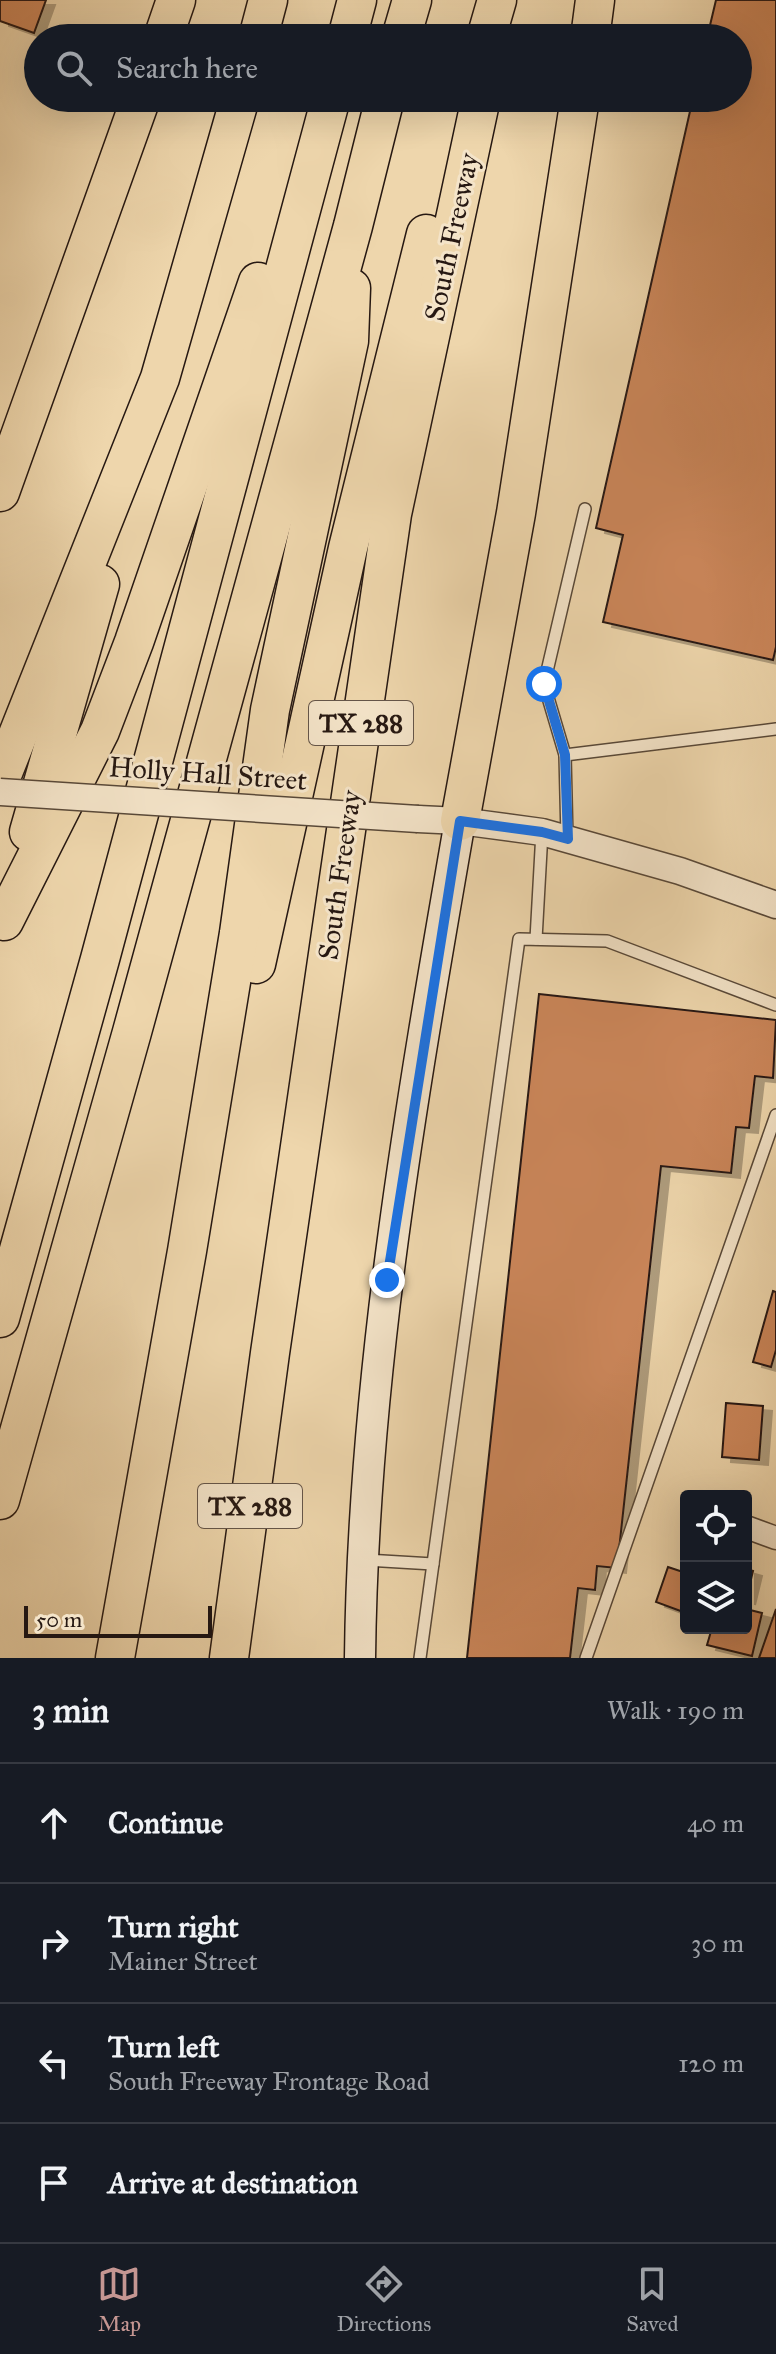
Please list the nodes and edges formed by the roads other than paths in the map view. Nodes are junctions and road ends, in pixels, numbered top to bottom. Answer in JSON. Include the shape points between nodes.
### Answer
{"nodes":[{"id":1,"x":176,"y":0,"type":"edge"},
{"id":2,"x":268,"y":0,"type":"edge"},
{"id":3,"x":335,"y":0,"type":"edge"},
{"id":4,"x":357,"y":0,"type":"edge"},
{"id":5,"x":412,"y":0,"type":"edge"},
{"id":6,"x":500,"y":0,"type":"edge"},
{"id":7,"x":595,"y":0,"type":"edge"},
{"id":8,"x":168,"y":24,"type":"edge"},
{"id":9,"x":262,"y":24,"type":"edge"},
{"id":10,"x":329,"y":24,"type":"edge"},
{"id":11,"x":351,"y":24,"type":"edge"},
{"id":12,"x":405,"y":24,"type":"edge"},
{"id":13,"x":491,"y":24,"type":"edge"},
{"id":14,"x":496,"y":24,"type":"edge"},
{"id":15,"x":592,"y":24,"type":"edge"},
{"id":16,"x":136,"y":112,"type":"edge"},
{"id":17,"x":236,"y":112,"type":"edge"},
{"id":18,"x":305,"y":112,"type":"edge"},
{"id":19,"x":327,"y":112,"type":"edge"},
{"id":20,"x":382,"y":112,"type":"edge"},
{"id":21,"x":464,"y":112,"type":"edge"},
{"id":22,"x":478,"y":112,"type":"edge"},
{"id":23,"x":578,"y":112,"type":"edge"},
{"id":24,"x":353,"y":226,"type":"junction"},
{"id":25,"x":160,"y":378,"type":"junction"},
{"id":26,"x":0,"y":492,"type":"edge"},
{"id":27,"x":585,"y":509,"type":"dead end"},
{"id":28,"x":776,"y":729,"type":"edge"},
{"id":29,"x":565,"y":755,"type":"junction"},
{"id":30,"x":0,"y":780,"type":"edge"},
{"id":31,"x":0,"y":792,"type":"edge"},
{"id":32,"x":460,"y":821,"type":"junction"},
{"id":33,"x":542,"y":832,"type":"junction"},
{"id":34,"x":568,"y":839,"type":"junction"},
{"id":35,"x":776,"y":905,"type":"edge"},
{"id":36,"x":2,"y":926,"type":"edge"},
{"id":37,"x":536,"y":939,"type":"junction"},
{"id":38,"x":776,"y":1005,"type":"edge"},
{"id":39,"x":776,"y":1115,"type":"edge"},
{"id":40,"x":187,"y":1251,"type":"junction"},
{"id":41,"x":0,"y":1318,"type":"edge"},
{"id":42,"x":0,"y":1500,"type":"edge"},
{"id":43,"x":752,"y":1529,"type":"edge"},
{"id":44,"x":776,"y":1538,"type":"edge"},
{"id":45,"x":361,"y":1560,"type":"junction"},
{"id":46,"x":433,"y":1564,"type":"junction"},
{"id":47,"x":115,"y":1658,"type":"edge"},
{"id":48,"x":229,"y":1658,"type":"edge"},
{"id":49,"x":360,"y":1658,"type":"edge"},
{"id":50,"x":420,"y":1658,"type":"edge"},
{"id":51,"x":586,"y":1658,"type":"edge"}],
"edges":[{"from":1,"to":8,"type":"highway"},
{"from":2,"to":9,"type":"highway"},
{"from":3,"to":10,"type":"highway"},
{"from":4,"to":11,"type":"highway"},
{"from":5,"to":12,"type":"highway"},
{"from":6,"to":13,"type":"highway"},
{"from":6,"to":14,"type":"highway"},
{"from":7,"to":15,"type":"highway"},
{"from":16,"to":26,"type":"highway"},
{"from":17,"to":25,"type":"highway"},
{"from":18,"to":36,"type":"highway","via":[[269,249],[134,642],[100,731]]},
{"from":19,"to":41,"type":"highway"},
{"from":20,"to":24,"type":"highway"},
{"from":21,"to":40,"type":"highway","via":[[427,233],[348,548],[269,912]]},
{"from":22,"to":48,"type":"highway","name":"South Freeway","number":"TX 288","via":[[392,514]]},
{"from":23,"to":32,"type":"highway","via":[[516,513]]},
{"from":24,"to":40,"type":"highway","via":[[349,341],[270,710]]},
{"from":24,"to":42,"type":"highway"},
{"from":25,"to":30,"type":"highway"},
{"from":25,"to":36,"type":"highway"},
{"from":27,"to":29,"type":"lane","via":[[544,684]]},
{"from":28,"to":29,"type":"lane"},
{"from":29,"to":34,"type":"lane"},
{"from":31,"to":32,"type":"street","name":"Holly Hall Street","bridge":true},
{"from":32,"to":33,"type":"street","name":"Holly Hall Street"},
{"from":32,"to":45,"type":"main road","via":[[387,1280]]},
{"from":33,"to":34,"type":"street","name":"Holly Hall Street"},
{"from":33,"to":37,"type":"lane"},
{"from":34,"to":35,"type":"street","name":"Holly Hall Street"},
{"from":37,"to":38,"type":"lane","via":[[607,941]]},
{"from":37,"to":46,"type":"lane","via":[[519,939]]},
{"from":39,"to":51,"type":"lane"},
{"from":40,"to":47,"type":"highway"},
{"from":43,"to":44,"type":"street"},
{"from":45,"to":46,"type":"lane"},
{"from":45,"to":49,"type":"main road"},
{"from":46,"to":50,"type":"lane"}]}
